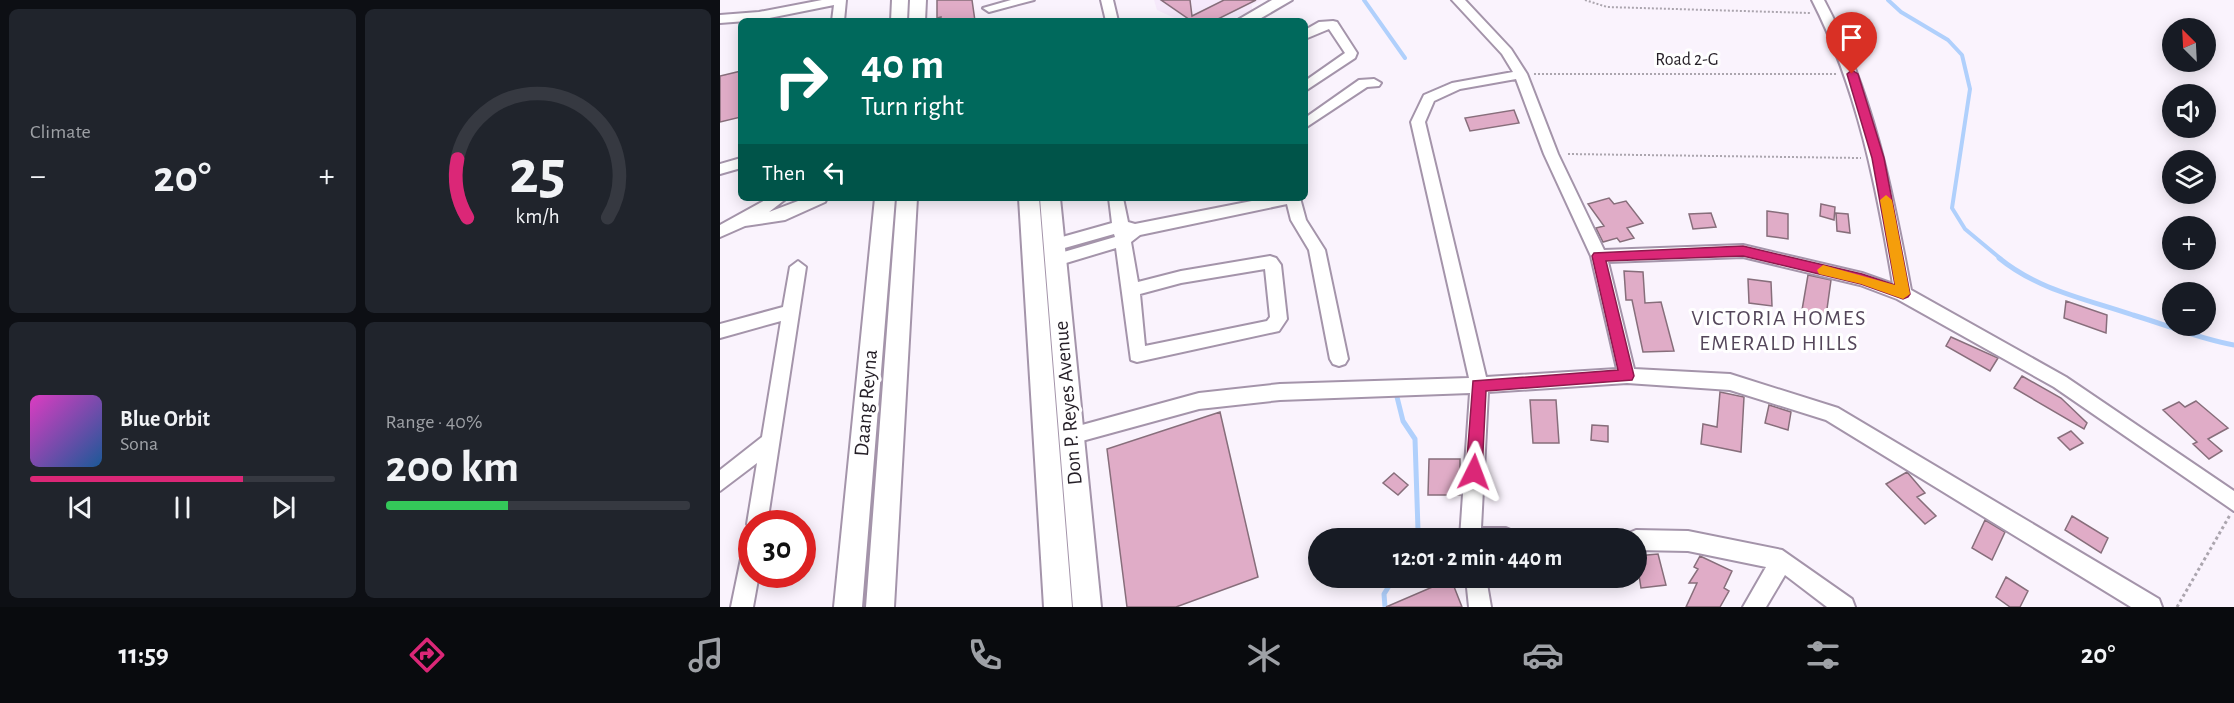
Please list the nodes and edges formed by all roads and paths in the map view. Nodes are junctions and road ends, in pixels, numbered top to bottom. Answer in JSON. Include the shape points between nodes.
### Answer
{"nodes":[{"id":1,"x":900,"y":0,"type":"edge"},
{"id":2,"x":918,"y":0,"type":"edge"},
{"id":3,"x":1028,"y":0,"type":"edge"},
{"id":4,"x":1107,"y":0,"type":"edge"},
{"id":5,"x":1284,"y":0,"type":"edge"},
{"id":6,"x":1458,"y":0,"type":"edge"},
{"id":7,"x":1585,"y":0,"type":"edge"},
{"id":8,"x":1818,"y":0,"type":"edge"},
{"id":9,"x":1302,"y":1,"type":"edge"},
{"id":10,"x":989,"y":4,"type":"edge"},
{"id":11,"x":1826,"y":13,"type":"junction"},
{"id":12,"x":838,"y":18,"type":"edge"},
{"id":13,"x":899,"y":18,"type":"edge"},
{"id":14,"x":917,"y":18,"type":"edge"},
{"id":15,"x":1111,"y":18,"type":"edge"},
{"id":16,"x":1250,"y":18,"type":"edge"},
{"id":17,"x":1270,"y":18,"type":"edge"},
{"id":18,"x":720,"y":19,"type":"edge"},
{"id":19,"x":1308,"y":34,"type":"edge"},
{"id":20,"x":1521,"y":74,"type":"junction"},
{"id":21,"x":1852,"y":74,"type":"junction"},
{"id":22,"x":1374,"y":83,"type":"dead end"},
{"id":23,"x":1308,"y":85,"type":"edge"},
{"id":24,"x":1308,"y":122,"type":"edge"},
{"id":25,"x":1551,"y":154,"type":"junction"},
{"id":26,"x":1878,"y":158,"type":"junction"},
{"id":27,"x":738,"y":164,"type":"edge"},
{"id":28,"x":720,"y":169,"type":"edge"},
{"id":29,"x":775,"y":201,"type":"edge"},
{"id":30,"x":811,"y":201,"type":"edge"},
{"id":31,"x":885,"y":201,"type":"edge"},
{"id":32,"x":907,"y":201,"type":"edge"},
{"id":33,"x":1030,"y":201,"type":"edge"},
{"id":34,"x":1050,"y":201,"type":"edge"},
{"id":35,"x":1117,"y":201,"type":"edge"},
{"id":36,"x":1268,"y":201,"type":"edge"},
{"id":37,"x":1294,"y":201,"type":"edge"},
{"id":38,"x":1251,"y":203,"type":"edge"},
{"id":39,"x":743,"y":221,"type":"junction"},
{"id":40,"x":720,"y":231,"type":"edge"},
{"id":41,"x":1126,"y":232,"type":"junction"},
{"id":42,"x":1055,"y":252,"type":"junction"},
{"id":43,"x":1599,"y":256,"type":"junction"},
{"id":44,"x":798,"y":267,"type":"dead end"},
{"id":45,"x":1046,"y":290,"type":"junction"},
{"id":46,"x":1131,"y":290,"type":"junction"},
{"id":47,"x":1903,"y":294,"type":"junction"},
{"id":48,"x":791,"y":312,"type":"junction"},
{"id":49,"x":720,"y":331,"type":"edge"},
{"id":50,"x":1339,"y":359,"type":"dead end"},
{"id":51,"x":1627,"y":376,"type":"junction"},
{"id":52,"x":1479,"y":385,"type":"junction"},
{"id":53,"x":1071,"y":436,"type":"junction"},
{"id":54,"x":769,"y":442,"type":"junction"},
{"id":55,"x":720,"y":482,"type":"edge"},
{"id":56,"x":2234,"y":502,"type":"edge"},
{"id":57,"x":2234,"y":509,"type":"edge"},
{"id":58,"x":759,"y":510,"type":"edge"},
{"id":59,"x":1471,"y":528,"type":"edge"},
{"id":60,"x":1647,"y":540,"type":"edge"},
{"id":61,"x":1782,"y":560,"type":"junction"},
{"id":62,"x":746,"y":588,"type":"edge"},
{"id":63,"x":1477,"y":588,"type":"edge"},
{"id":64,"x":742,"y":607,"type":"edge"},
{"id":65,"x":848,"y":607,"type":"edge"},
{"id":66,"x":880,"y":607,"type":"edge"},
{"id":67,"x":1058,"y":607,"type":"edge"},
{"id":68,"x":1087,"y":607,"type":"edge"},
{"id":69,"x":1480,"y":607,"type":"edge"},
{"id":70,"x":1754,"y":607,"type":"edge"},
{"id":71,"x":1844,"y":607,"type":"edge"},
{"id":72,"x":2151,"y":607,"type":"edge"},
{"id":73,"x":2177,"y":607,"type":"edge"}],
"edges":[{"from":1,"to":13,"type":"street"},
{"from":2,"to":14,"type":"street"},
{"from":3,"to":10,"type":"street"},
{"from":4,"to":15,"type":"street"},
{"from":5,"to":16,"type":"street"},
{"from":6,"to":20,"type":"street","via":[[1507,52]]},
{"from":7,"to":11,"type":"path","via":[[1607,7]]},
{"from":8,"to":11,"type":"street"},
{"from":9,"to":17,"type":"street"},
{"from":11,"to":21,"type":"street"},
{"from":12,"to":18,"type":"street","via":[[840,0]]},
{"from":19,"to":23,"type":"street","via":[[1333,25],[1351,53]]},
{"from":20,"to":21,"type":"path","name":"Road 2-G"},
{"from":20,"to":25,"type":"street"},
{"from":20,"to":52,"type":"street","via":[[1457,86],[1429,98],[1418,122]]},
{"from":21,"to":26,"type":"street"},
{"from":22,"to":24,"type":"street","via":[[1364,83]]},
{"from":25,"to":26,"type":"path"},
{"from":25,"to":43,"type":"street"},
{"from":26,"to":47,"type":"street"},
{"from":27,"to":28,"type":"street"},
{"from":29,"to":39,"type":"street"},
{"from":30,"to":39,"type":"street","via":[[780,216]]},
{"from":31,"to":65,"type":"street","name":"Daang Reyna"},
{"from":32,"to":66,"type":"street","name":"Daang Reyna"},
{"from":33,"to":45,"type":"street","name":"Don P. Reyes Avenue"},
{"from":34,"to":42,"type":"street","name":"Don P. Reyes Avenue"},
{"from":35,"to":41,"type":"street"},
{"from":36,"to":38,"type":"street"},
{"from":37,"to":50,"type":"street","via":[[1299,220],[1317,250]]},
{"from":38,"to":41,"type":"street"},
{"from":39,"to":40,"type":"street"},
{"from":41,"to":42,"type":"street"},
{"from":41,"to":46,"type":"street"},
{"from":42,"to":45,"type":"street","name":"Don P. Reyes Avenue"},
{"from":43,"to":47,"type":"street","via":[[1743,251],[1862,279]]},
{"from":43,"to":51,"type":"street"},
{"from":44,"to":48,"type":"street"},
{"from":45,"to":53,"type":"street","name":"Don P. Reyes Avenue"},
{"from":45,"to":67,"type":"street","name":"Don P. Reyes Avenue"},
{"from":46,"to":46,"type":"street","via":[[1137,355],[1263,329],[1279,319],[1270,262]]},
{"from":47,"to":56,"type":"street","via":[[2060,382]]},
{"from":48,"to":49,"type":"street"},
{"from":48,"to":54,"type":"street"},
{"from":51,"to":52,"type":"street"},
{"from":51,"to":72,"type":"street","via":[[1730,382],[1832,414]]},
{"from":52,"to":53,"type":"street","via":[[1280,392],[1199,401]]},
{"from":52,"to":59,"type":"street"},
{"from":53,"to":68,"type":"street","name":"Don P. Reyes Avenue"},
{"from":54,"to":55,"type":"street"},
{"from":54,"to":58,"type":"street"},
{"from":57,"to":73,"type":"path"},
{"from":60,"to":61,"type":"street","via":[[1688,541]]},
{"from":61,"to":70,"type":"street"},
{"from":61,"to":71,"type":"street"},
{"from":62,"to":64,"type":"street"},
{"from":63,"to":69,"type":"street"}]}
